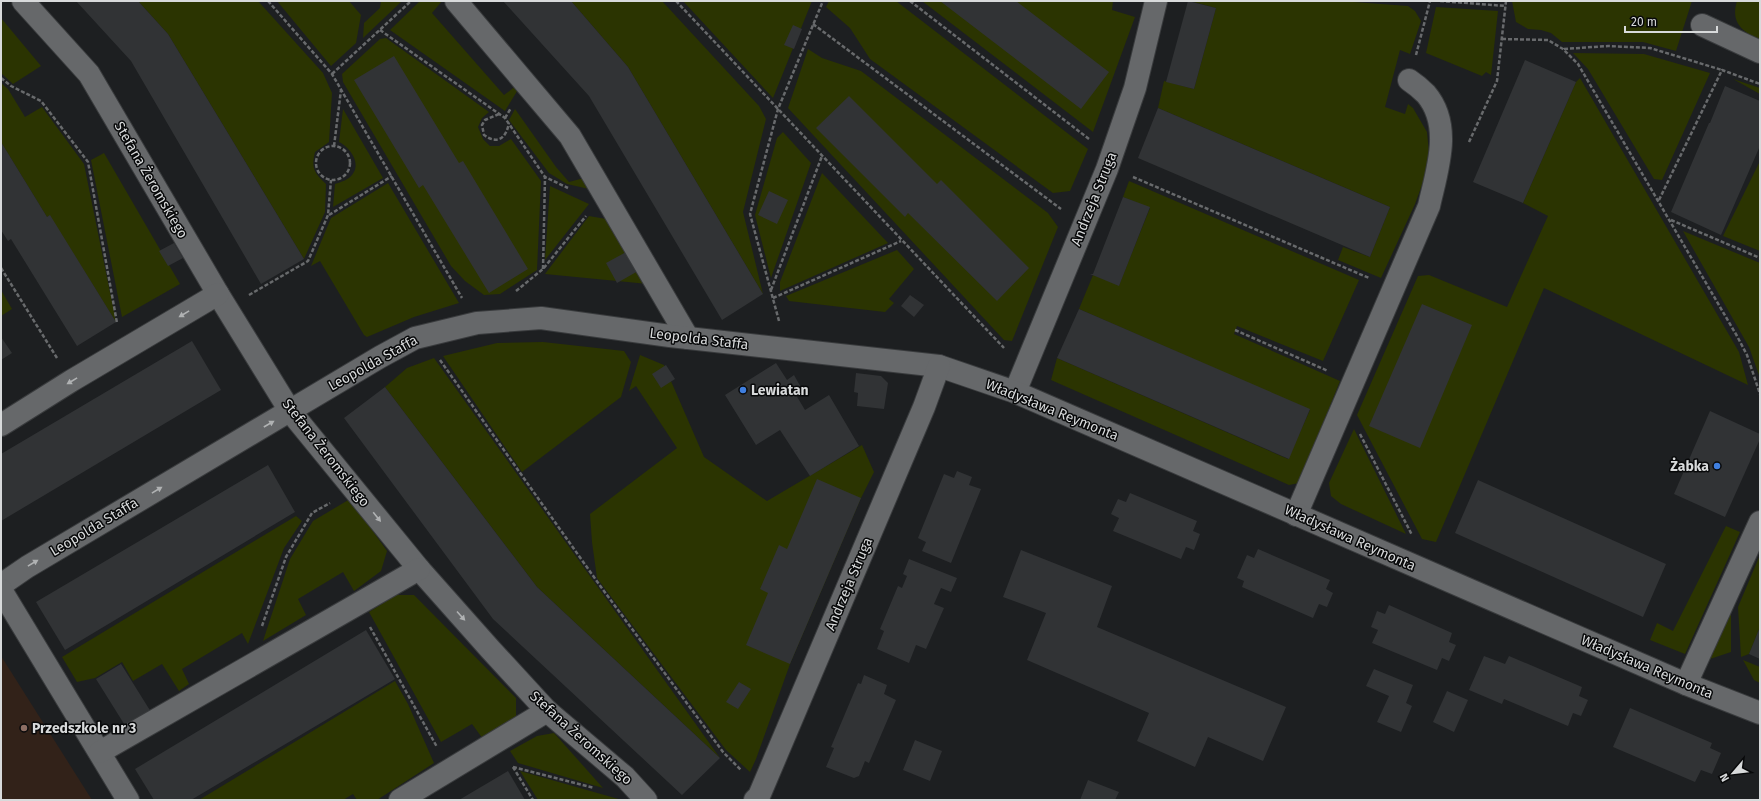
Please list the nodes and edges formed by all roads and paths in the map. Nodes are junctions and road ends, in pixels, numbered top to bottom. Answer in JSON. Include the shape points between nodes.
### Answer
{"nodes":[{"id":1,"x":23,"y":1,"type":"edge"},
{"id":2,"x":268,"y":1,"type":"edge"},
{"id":3,"x":411,"y":1,"type":"edge"},
{"id":4,"x":456,"y":1,"type":"edge"},
{"id":5,"x":676,"y":1,"type":"edge"},
{"id":6,"x":823,"y":1,"type":"edge"},
{"id":7,"x":910,"y":1,"type":"edge"},
{"id":8,"x":1156,"y":1,"type":"edge"},
{"id":9,"x":1430,"y":1,"type":"edge"},
{"id":10,"x":1440,"y":1,"type":"edge"},
{"id":11,"x":1506,"y":1,"type":"edge"},
{"id":12,"x":1506,"y":6,"type":"junction"},
{"id":13,"x":813,"y":24,"type":"junction"},
{"id":14,"x":1702,"y":25,"type":"dead end"},
{"id":15,"x":380,"y":30,"type":"junction"},
{"id":16,"x":1502,"y":39,"type":"junction"},
{"id":17,"x":1563,"y":49,"type":"junction"},
{"id":18,"x":1760,"y":52,"type":"edge"},
{"id":19,"x":1722,"y":70,"type":"junction"},
{"id":20,"x":332,"y":74,"type":"junction"},
{"id":21,"x":1,"y":78,"type":"edge"},
{"id":22,"x":1410,"y":80,"type":"joint"},
{"id":23,"x":1760,"y":84,"type":"edge"},
{"id":24,"x":341,"y":89,"type":"junction"},
{"id":25,"x":778,"y":109,"type":"junction"},
{"id":26,"x":499,"y":114,"type":"junction"},
{"id":27,"x":509,"y":123,"type":"junction"},
{"id":28,"x":1469,"y":143,"type":"dead end"},
{"id":29,"x":334,"y":146,"type":"junction"},
{"id":30,"x":822,"y":156,"type":"junction"},
{"id":31,"x":1110,"y":161,"type":"junction"},
{"id":32,"x":392,"y":176,"type":"junction"},
{"id":33,"x":545,"y":177,"type":"junction"},
{"id":34,"x":331,"y":180,"type":"junction"},
{"id":35,"x":601,"y":199,"type":"junction"},
{"id":36,"x":1659,"y":201,"type":"junction"},
{"id":37,"x":328,"y":215,"type":"junction"},
{"id":38,"x":1670,"y":220,"type":"junction"},
{"id":39,"x":1084,"y":226,"type":"junction"},
{"id":40,"x":902,"y":240,"type":"junction"},
{"id":41,"x":1760,"y":258,"type":"edge"},
{"id":42,"x":1,"y":268,"type":"edge"},
{"id":43,"x":543,"y":269,"type":"junction"},
{"id":44,"x":1394,"y":289,"type":"junction"},
{"id":45,"x":770,"y":291,"type":"junction"},
{"id":46,"x":511,"y":294,"type":"dead end"},
{"id":47,"x":773,"y":298,"type":"junction"},
{"id":48,"x":222,"y":302,"type":"junction"},
{"id":49,"x":477,"y":322,"type":"junction"},
{"id":50,"x":1236,"y":330,"type":"dead end"},
{"id":51,"x":424,"y":336,"type":"junction"},
{"id":52,"x":688,"y":338,"type":"junction"},
{"id":53,"x":785,"y":349,"type":"junction"},
{"id":54,"x":122,"y":351,"type":"junction"},
{"id":55,"x":939,"y":366,"type":"junction"},
{"id":56,"x":1024,"y":370,"type":"junction"},
{"id":57,"x":71,"y":381,"type":"junction"},
{"id":58,"x":1353,"y":382,"type":"junction"},
{"id":59,"x":1015,"y":392,"type":"junction"},
{"id":60,"x":1760,"y":394,"type":"edge"},
{"id":61,"x":1344,"y":404,"type":"junction"},
{"id":62,"x":290,"y":411,"type":"junction"},
{"id":63,"x":1,"y":425,"type":"edge"},
{"id":64,"x":354,"y":489,"type":"junction"},
{"id":65,"x":1296,"y":515,"type":"junction"},
{"id":66,"x":1760,"y":522,"type":"edge"},
{"id":67,"x":419,"y":569,"type":"junction"},
{"id":68,"x":1432,"y":574,"type":"junction"},
{"id":69,"x":1,"y":585,"type":"edge"},
{"id":70,"x":1,"y":590,"type":"edge"},
{"id":71,"x":358,"y":604,"type":"junction"},
{"id":72,"x":249,"y":667,"type":"junction"},
{"id":73,"x":1686,"y":684,"type":"junction"},
{"id":74,"x":547,"y":711,"type":"junction"},
{"id":75,"x":1760,"y":713,"type":"edge"},
{"id":76,"x":497,"y":741,"type":"junction"},
{"id":77,"x":100,"y":752,"type":"junction"},
{"id":78,"x":513,"y":767,"type":"junction"},
{"id":79,"x":450,"y":770,"type":"junction"},
{"id":80,"x":745,"y":773,"type":"dead end"},
{"id":81,"x":595,"y":788,"type":"dead end"},
{"id":82,"x":128,"y":800,"type":"edge"},
{"id":83,"x":400,"y":800,"type":"edge"},
{"id":84,"x":533,"y":800,"type":"edge"},
{"id":85,"x":646,"y":800,"type":"edge"},
{"id":86,"x":755,"y":800,"type":"edge"}],
"edges":[{"from":1,"to":48,"type":"street","name":"Stefana Żeromskiego","via":[[89,74]]},
{"from":2,"to":20,"type":"path"},
{"from":3,"to":15,"type":"path"},
{"from":4,"to":35,"type":"street","via":[[570,136]]},
{"from":5,"to":25,"type":"path"},
{"from":6,"to":13,"type":"path"},
{"from":7,"to":31,"type":"path"},
{"from":8,"to":31,"type":"street","name":"Andrzeja Struga","via":[[1136,88]]},
{"from":9,"to":22,"type":"path"},
{"from":10,"to":12,"type":"path"},
{"from":11,"to":12,"type":"path"},
{"from":12,"to":16,"type":"path"},
{"from":13,"to":25,"type":"path"},
{"from":13,"to":39,"type":"path"},
{"from":14,"to":18,"type":"street"},
{"from":15,"to":20,"type":"path"},
{"from":15,"to":26,"type":"path"},
{"from":16,"to":17,"type":"path","via":[[1548,40]]},
{"from":16,"to":28,"type":"path","via":[[1496,81]]},
{"from":17,"to":19,"type":"path","via":[[1608,46],[1650,48]]},
{"from":17,"to":36,"type":"path","via":[[1578,64]]},
{"from":19,"to":23,"type":"path"},
{"from":19,"to":36,"type":"path"},
{"from":20,"to":24,"type":"path"},
{"from":21,"to":54,"type":"path","via":[[41,101],[88,162]]},
{"from":22,"to":44,"type":"street","via":[[1426,94],[1434,108],[1441,129],[1441,155],[1429,206]]},
{"from":24,"to":29,"type":"path"},
{"from":24,"to":32,"type":"path"},
{"from":25,"to":30,"type":"path"},
{"from":25,"to":45,"type":"path","via":[[750,214]]},
{"from":26,"to":27,"type":"path"},
{"from":26,"to":27,"type":"path","via":[[485,120],[482,125],[484,135],[490,139],[502,138]]},
{"from":27,"to":33,"type":"path"},
{"from":29,"to":34,"type":"path","via":[[320,150],[315,161],[318,173]]},
{"from":29,"to":34,"type":"path","via":[[343,148],[350,158],[349,170],[341,179]]},
{"from":30,"to":40,"type":"path"},
{"from":30,"to":45,"type":"path"},
{"from":31,"to":39,"type":"street","name":"Andrzeja Struga"},
{"from":31,"to":44,"type":"path"},
{"from":32,"to":37,"type":"path"},
{"from":32,"to":49,"type":"path"},
{"from":33,"to":35,"type":"path"},
{"from":33,"to":43,"type":"path"},
{"from":34,"to":37,"type":"path"},
{"from":35,"to":43,"type":"path"},
{"from":35,"to":52,"type":"street"},
{"from":36,"to":38,"type":"path"},
{"from":37,"to":48,"type":"path","via":[[308,261]]},
{"from":38,"to":41,"type":"path"},
{"from":38,"to":60,"type":"path","via":[[1747,355]]},
{"from":39,"to":56,"type":"street","name":"Andrzeja Struga"},
{"from":40,"to":47,"type":"path"},
{"from":40,"to":56,"type":"path"},
{"from":42,"to":57,"type":"path"},
{"from":43,"to":46,"type":"path"},
{"from":44,"to":58,"type":"street"},
{"from":45,"to":47,"type":"path"},
{"from":47,"to":53,"type":"path"},
{"from":48,"to":54,"type":"street","one_way":true},
{"from":48,"to":62,"type":"street","name":"Stefana Żeromskiego"},
{"from":49,"to":51,"type":"street","name":"Leopolda Staffa"},
{"from":49,"to":52,"type":"street","name":"Leopolda Staffa","via":[[541,318]]},
{"from":50,"to":58,"type":"path"},
{"from":51,"to":62,"type":"street","name":"Leopolda Staffa","via":[[415,338],[380,357]]},
{"from":51,"to":80,"type":"path","via":[[601,587],[723,752]]},
{"from":52,"to":53,"type":"street","name":"Leopolda Staffa"},
{"from":53,"to":55,"type":"street","name":"Leopolda Staffa"},
{"from":54,"to":57,"type":"street","one_way":true},
{"from":55,"to":59,"type":"street","name":"Władysława Reymonta"},
{"from":55,"to":86,"type":"street","name":"Andrzeja Struga","via":[[924,407],[759,796]]},
{"from":56,"to":59,"type":"street","name":"Andrzeja Struga"},
{"from":57,"to":63,"type":"street"},
{"from":58,"to":61,"type":"street"},
{"from":59,"to":65,"type":"street","name":"Władysława Reymonta"},
{"from":61,"to":65,"type":"street"},
{"from":61,"to":68,"type":"path"},
{"from":62,"to":64,"type":"street","name":"Stefana Żeromskiego"},
{"from":69,"to":62,"type":"street","name":"Leopolda Staffa","one_way":true,"via":[[27,567]]},
{"from":64,"to":67,"type":"street","name":"Stefana Żeromskiego","one_way":true},
{"from":64,"to":72,"type":"path","via":[[312,513],[286,557]]},
{"from":65,"to":68,"type":"street","name":"Władysława Reymonta"},
{"from":66,"to":73,"type":"street"},
{"from":67,"to":71,"type":"street"},
{"from":67,"to":74,"type":"street","name":"Stefana Żeromskiego","one_way":true},
{"from":68,"to":73,"type":"street","name":"Władysława Reymonta"},
{"from":70,"to":77,"type":"street"},
{"from":71,"to":72,"type":"street"},
{"from":71,"to":79,"type":"path"},
{"from":72,"to":77,"type":"street"},
{"from":73,"to":75,"type":"street","name":"Władysława Reymonta"},
{"from":74,"to":76,"type":"street"},
{"from":74,"to":85,"type":"street","name":"Stefana Żeromskiego","via":[[625,777]]},
{"from":76,"to":78,"type":"path"},
{"from":76,"to":79,"type":"street"},
{"from":77,"to":82,"type":"street"},
{"from":78,"to":81,"type":"path"},
{"from":78,"to":84,"type":"path"},
{"from":79,"to":83,"type":"street"}]}
